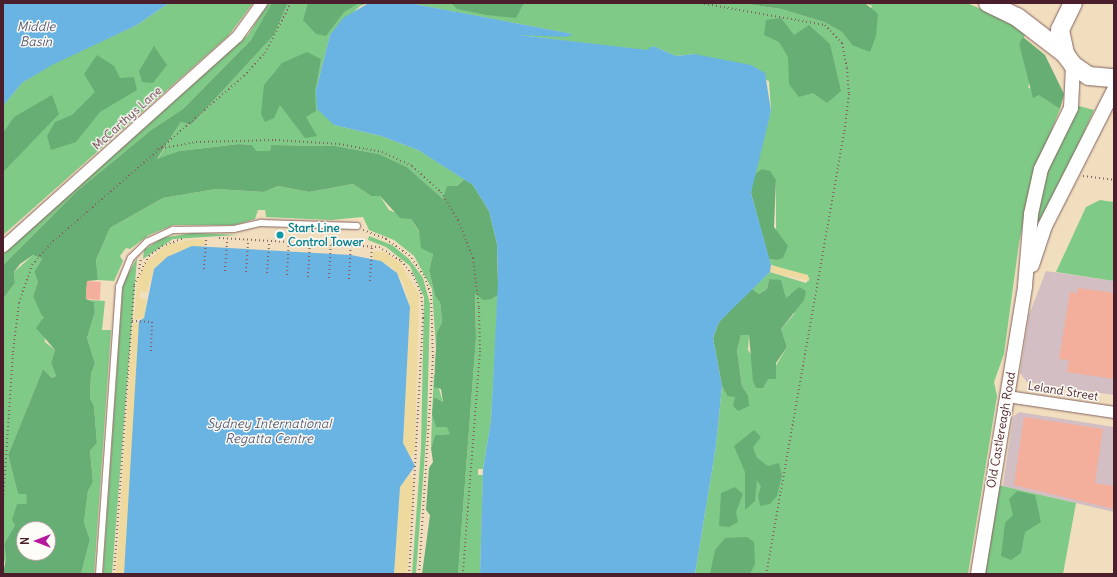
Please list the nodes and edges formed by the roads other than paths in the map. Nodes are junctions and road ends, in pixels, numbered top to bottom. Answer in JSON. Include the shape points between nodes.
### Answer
{"nodes":[{"id":1,"x":261,"y":3,"type":"edge"},
{"id":2,"x":988,"y":3,"type":"edge"},
{"id":3,"x":1073,"y":3,"type":"edge"},
{"id":4,"x":1069,"y":60,"type":"junction"},
{"id":5,"x":1114,"y":78,"type":"edge"},
{"id":6,"x":1114,"y":90,"type":"edge"},
{"id":7,"x":357,"y":226,"type":"road end"},
{"id":8,"x":3,"y":246,"type":"edge"},
{"id":9,"x":1025,"y":286,"type":"junction"},
{"id":10,"x":1007,"y":396,"type":"junction"},
{"id":11,"x":1114,"y":412,"type":"edge"},
{"id":12,"x":99,"y":574,"type":"edge"},
{"id":13,"x":978,"y":574,"type":"edge"}],
"edges":[{"from":1,"to":8,"type":"street","name":"McCarthys Lane","via":[[237,36]]},
{"from":2,"to":4,"type":"main road","via":[[1017,16]]},
{"from":3,"to":4,"type":"main road","via":[[1060,30]]},
{"from":4,"to":5,"type":"main road","via":[[1089,76]]},
{"from":4,"to":9,"type":"street","name":"Old Castlereagh Road","via":[[1071,108],[1037,186]]},
{"from":6,"to":9,"type":"street","name":"Old Castlereagh Road","via":[[1045,226]]},
{"from":7,"to":12,"type":"lane","via":[[261,223],[234,229],[173,230],[147,242],[131,258],[119,287]]},
{"from":9,"to":10,"type":"street","name":"Old Castlereagh Road"},
{"from":10,"to":11,"type":"street","name":"Leland Street"},
{"from":10,"to":13,"type":"street","name":"Old Castlereagh Road"}]}
